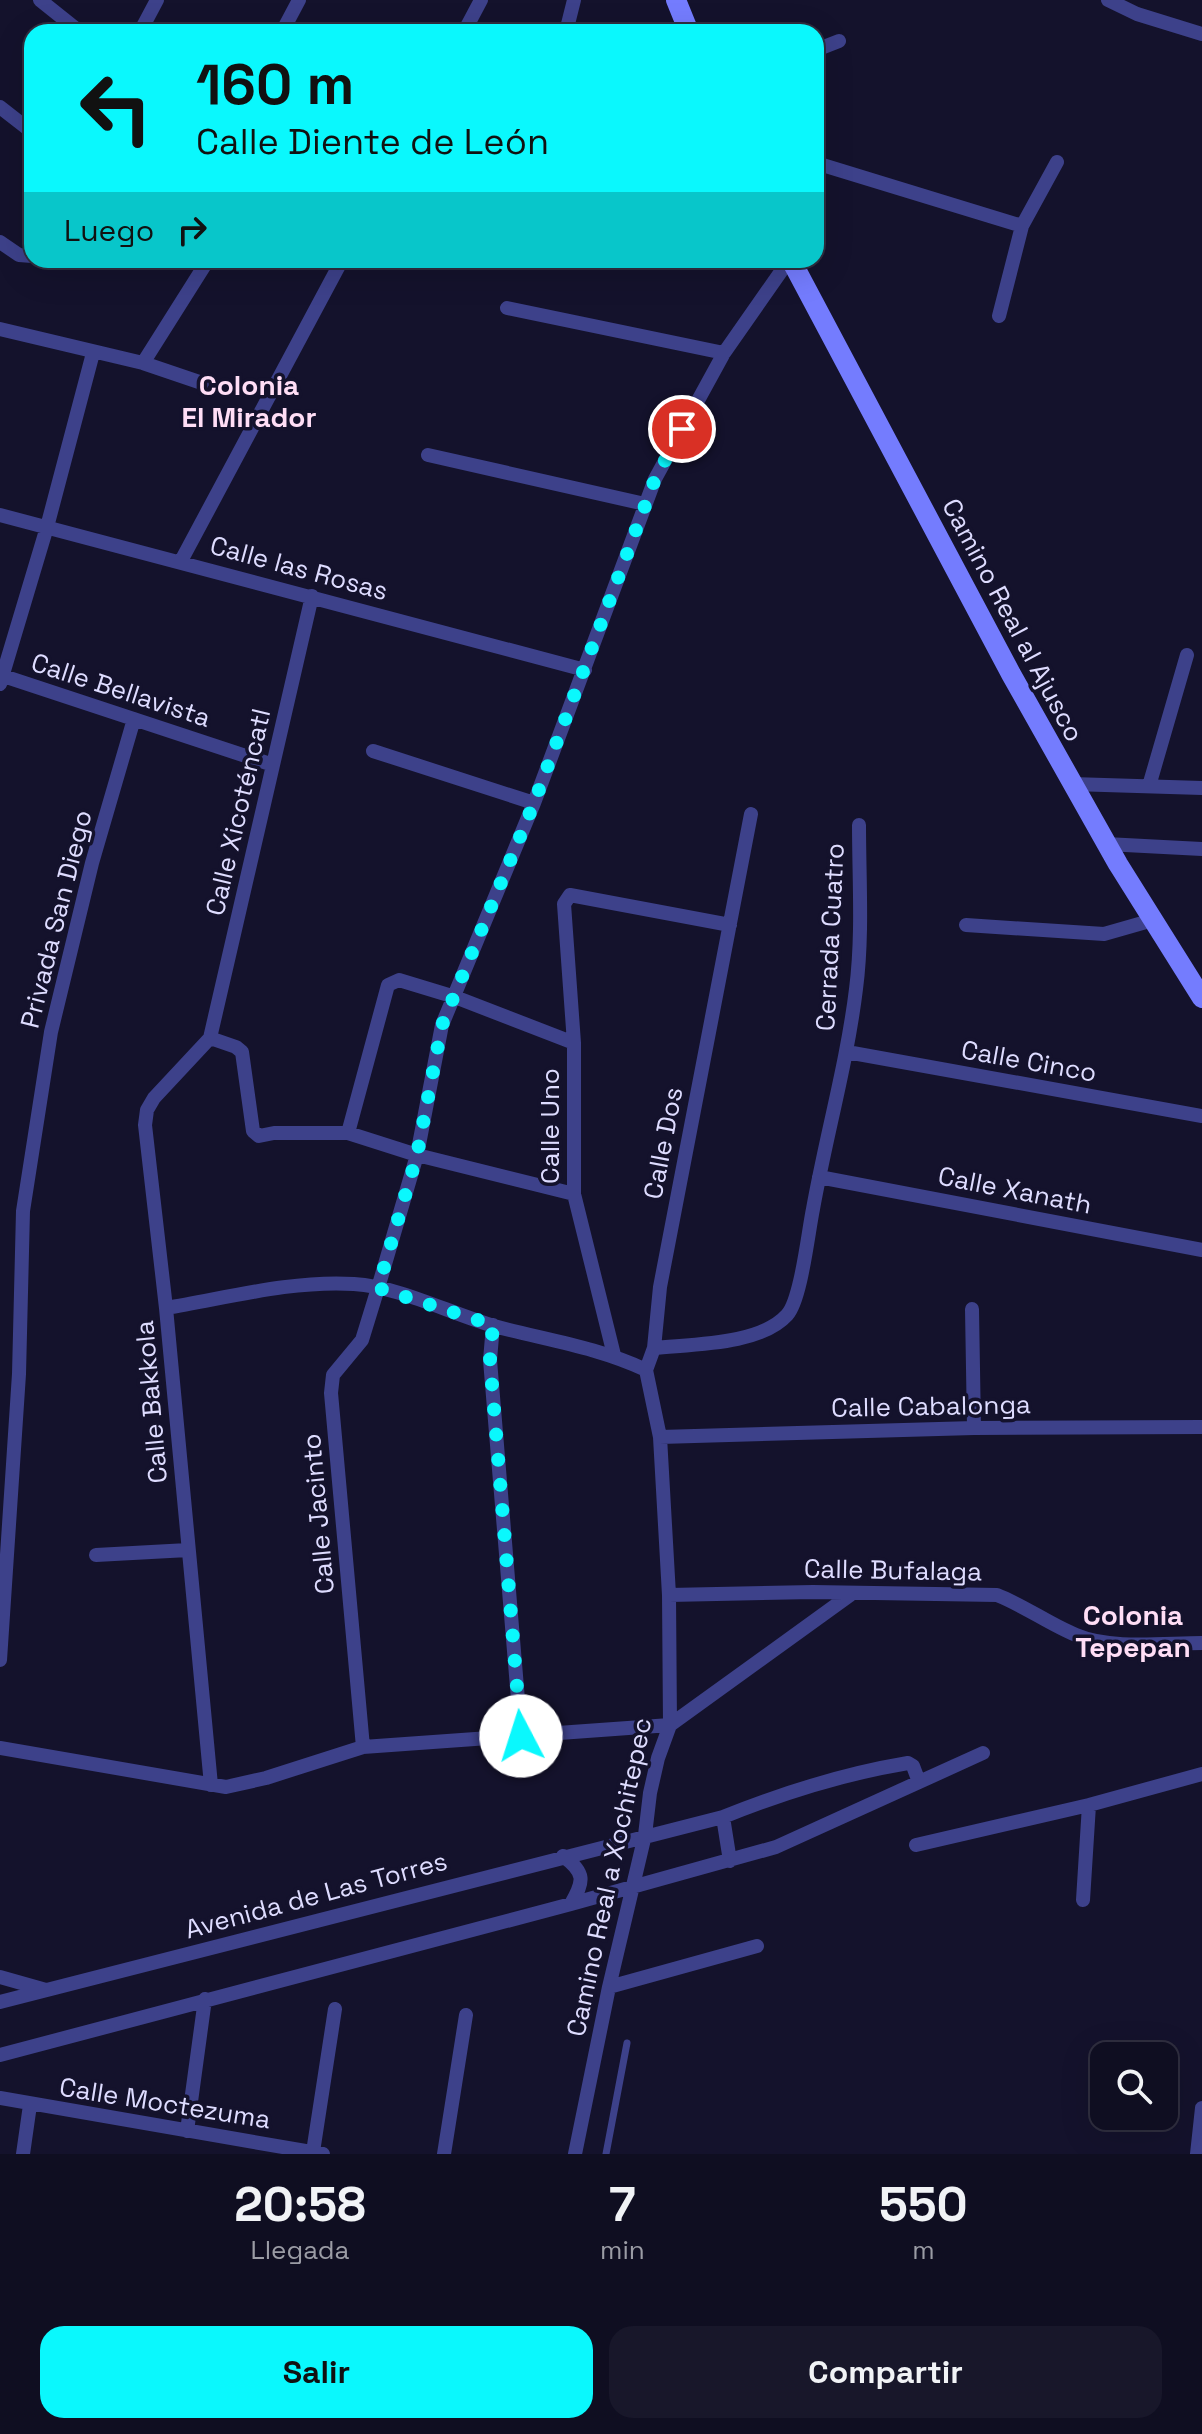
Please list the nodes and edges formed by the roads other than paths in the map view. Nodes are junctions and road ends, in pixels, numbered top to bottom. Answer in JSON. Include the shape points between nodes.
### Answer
{"nodes":[{"id":1,"x":40,"y":0,"type":"edge"},
{"id":2,"x":157,"y":0,"type":"edge"},
{"id":3,"x":299,"y":0,"type":"edge"},
{"id":4,"x":481,"y":0,"type":"edge"},
{"id":5,"x":574,"y":0,"type":"edge"},
{"id":6,"x":676,"y":0,"type":"edge"},
{"id":7,"x":1108,"y":0,"type":"edge"},
{"id":8,"x":70,"y":24,"type":"edge"},
{"id":9,"x":144,"y":24,"type":"edge"},
{"id":10,"x":286,"y":24,"type":"edge"},
{"id":11,"x":468,"y":24,"type":"edge"},
{"id":12,"x":568,"y":24,"type":"edge"},
{"id":13,"x":686,"y":24,"type":"edge"},
{"id":14,"x":1202,"y":34,"type":"edge"},
{"id":15,"x":839,"y":41,"type":"dead end"},
{"id":16,"x":824,"y":47,"type":"edge"},
{"id":17,"x":0,"y":107,"type":"edge"},
{"id":18,"x":24,"y":126,"type":"edge"},
{"id":19,"x":1057,"y":162,"type":"dead end"},
{"id":20,"x":824,"y":165,"type":"edge"},
{"id":21,"x":1022,"y":226,"type":"junction"},
{"id":22,"x":0,"y":242,"type":"edge"},
{"id":23,"x":24,"y":255,"type":"edge"},
{"id":24,"x":203,"y":268,"type":"edge"},
{"id":25,"x":338,"y":268,"type":"edge"},
{"id":26,"x":784,"y":268,"type":"edge"},
{"id":27,"x":794,"y":268,"type":"edge"},
{"id":28,"x":507,"y":308,"type":"dead end"},
{"id":29,"x":999,"y":316,"type":"dead end"},
{"id":30,"x":0,"y":329,"type":"edge"},
{"id":31,"x":93,"y":353,"type":"junction"},
{"id":32,"x":724,"y":353,"type":"junction"},
{"id":33,"x":143,"y":363,"type":"junction"},
{"id":34,"x":202,"y":383,"type":"dead end"},
{"id":35,"x":428,"y":455,"type":"dead end"},
{"id":36,"x":645,"y":504,"type":"junction"},
{"id":37,"x":0,"y":515,"type":"edge"},
{"id":38,"x":47,"y":527,"type":"junction"},
{"id":39,"x":181,"y":561,"type":"junction"},
{"id":40,"x":312,"y":596,"type":"junction"},
{"id":41,"x":1187,"y":655,"type":"dead end"},
{"id":42,"x":585,"y":670,"type":"junction"},
{"id":43,"x":1,"y":678,"type":"edge"},
{"id":44,"x":134,"y":719,"type":"junction"},
{"id":45,"x":373,"y":751,"type":"dead end"},
{"id":46,"x":273,"y":765,"type":"junction"},
{"id":47,"x":1072,"y":784,"type":"junction"},
{"id":48,"x":1149,"y":786,"type":"junction"},
{"id":49,"x":1202,"y":788,"type":"edge"},
{"id":50,"x":534,"y":803,"type":"junction"},
{"id":51,"x":751,"y":814,"type":"dead end"},
{"id":52,"x":859,"y":825,"type":"dead end"},
{"id":53,"x":1106,"y":844,"type":"junction"},
{"id":54,"x":1202,"y":849,"type":"edge"},
{"id":55,"x":1153,"y":920,"type":"junction"},
{"id":56,"x":730,"y":925,"type":"junction"},
{"id":57,"x":966,"y":925,"type":"dead end"},
{"id":58,"x":455,"y":997,"type":"junction"},
{"id":59,"x":1202,"y":998,"type":"edge"},
{"id":60,"x":210,"y":1038,"type":"junction"},
{"id":61,"x":574,"y":1043,"type":"junction"},
{"id":62,"x":847,"y":1052,"type":"junction"},
{"id":63,"x":1202,"y":1116,"type":"edge"},
{"id":64,"x":348,"y":1133,"type":"junction"},
{"id":65,"x":417,"y":1155,"type":"junction"},
{"id":66,"x":819,"y":1177,"type":"junction"},
{"id":67,"x":574,"y":1194,"type":"junction"},
{"id":68,"x":1202,"y":1250,"type":"edge"},
{"id":69,"x":378,"y":1288,"type":"junction"},
{"id":70,"x":166,"y":1308,"type":"junction"},
{"id":71,"x":972,"y":1309,"type":"dead end"},
{"id":72,"x":493,"y":1325,"type":"junction"},
{"id":73,"x":654,"y":1348,"type":"junction"},
{"id":74,"x":614,"y":1355,"type":"junction"},
{"id":75,"x":646,"y":1370,"type":"junction"},
{"id":76,"x":1202,"y":1427,"type":"edge"},
{"id":77,"x":974,"y":1428,"type":"junction"},
{"id":78,"x":660,"y":1437,"type":"junction"},
{"id":79,"x":188,"y":1550,"type":"junction"},
{"id":80,"x":96,"y":1555,"type":"dead end"},
{"id":81,"x":669,"y":1595,"type":"junction"},
{"id":82,"x":850,"y":1595,"type":"junction"},
{"id":83,"x":1202,"y":1643,"type":"edge"},
{"id":84,"x":0,"y":1660,"type":"edge"},
{"id":85,"x":670,"y":1725,"type":"junction"},
{"id":86,"x":521,"y":1736,"type":"junction"},
{"id":87,"x":363,"y":1747,"type":"junction"},
{"id":88,"x":0,"y":1748,"type":"edge"},
{"id":89,"x":983,"y":1753,"type":"dead end"},
{"id":90,"x":1202,"y":1774,"type":"edge"},
{"id":91,"x":919,"y":1782,"type":"junction"},
{"id":92,"x":211,"y":1785,"type":"junction"},
{"id":93,"x":1089,"y":1805,"type":"junction"},
{"id":94,"x":723,"y":1817,"type":"junction"},
{"id":95,"x":645,"y":1835,"type":"junction"},
{"id":96,"x":916,"y":1845,"type":"dead end"},
{"id":97,"x":563,"y":1856,"type":"junction"},
{"id":98,"x":730,"y":1861,"type":"junction"},
{"id":99,"x":632,"y":1886,"type":"junction"},
{"id":100,"x":1083,"y":1900,"type":"dead end"},
{"id":101,"x":571,"y":1904,"type":"junction"},
{"id":102,"x":757,"y":1946,"type":"dead end"},
{"id":103,"x":0,"y":1977,"type":"edge"},
{"id":104,"x":609,"y":1987,"type":"junction"},
{"id":105,"x":46,"y":1990,"type":"junction"},
{"id":106,"x":205,"y":1999,"type":"junction"},
{"id":107,"x":0,"y":2002,"type":"edge"},
{"id":108,"x":335,"y":2009,"type":"dead end"},
{"id":109,"x":466,"y":2015,"type":"dead end"},
{"id":110,"x":627,"y":2043,"type":"dead end"},
{"id":111,"x":0,"y":2055,"type":"edge"},
{"id":112,"x":0,"y":2098,"type":"edge"},
{"id":113,"x":30,"y":2105,"type":"junction"},
{"id":114,"x":1202,"y":2108,"type":"edge"},
{"id":115,"x":1202,"y":2118,"type":"edge"},
{"id":116,"x":187,"y":2131,"type":"junction"},
{"id":117,"x":284,"y":2151,"type":"edge"},
{"id":118,"x":318,"y":2153,"type":"edge"},
{"id":119,"x":23,"y":2154,"type":"edge"},
{"id":120,"x":444,"y":2154,"type":"edge"},
{"id":121,"x":575,"y":2154,"type":"edge"},
{"id":122,"x":606,"y":2154,"type":"edge"},
{"id":123,"x":1197,"y":2154,"type":"edge"}],
"edges":[{"from":1,"to":8,"type":"street"},
{"from":2,"to":9,"type":"street"},
{"from":3,"to":10,"type":"street"},
{"from":4,"to":11,"type":"street"},
{"from":5,"to":12,"type":"street"},
{"from":6,"to":13,"type":"street"},
{"from":7,"to":14,"type":"street"},
{"from":15,"to":16,"type":"street"},
{"from":17,"to":18,"type":"street"},
{"from":19,"to":21,"type":"street"},
{"from":20,"to":21,"type":"street"},
{"from":21,"to":29,"type":"street"},
{"from":22,"to":23,"type":"street"},
{"from":24,"to":33,"type":"street"},
{"from":25,"to":39,"type":"street"},
{"from":26,"to":32,"type":"street"},
{"from":27,"to":47,"type":"street","name":"Camino Real al Ajusco"},
{"from":28,"to":32,"type":"street"},
{"from":30,"to":31,"type":"street"},
{"from":31,"to":33,"type":"street"},
{"from":31,"to":38,"type":"street"},
{"from":32,"to":36,"type":"street"},
{"from":33,"to":34,"type":"street"},
{"from":35,"to":36,"type":"street"},
{"from":36,"to":42,"type":"street"},
{"from":37,"to":38,"type":"street","name":"Calle las Rosas"},
{"from":38,"to":39,"type":"street","name":"Calle las Rosas"},
{"from":38,"to":43,"type":"street"},
{"from":39,"to":40,"type":"street","name":"Calle las Rosas"},
{"from":40,"to":42,"type":"street","name":"Calle las Rosas"},
{"from":40,"to":46,"type":"street","name":"Calle Xicoténcatl"},
{"from":41,"to":48,"type":"street"},
{"from":42,"to":50,"type":"street"},
{"from":43,"to":44,"type":"street","name":"Calle Bellavista"},
{"from":44,"to":46,"type":"street","name":"Calle Bellavista"},
{"from":44,"to":84,"type":"street","name":"Privada San Diego","via":[[51,1032],[23,1211],[19,1374]]},
{"from":45,"to":50,"type":"street"},
{"from":46,"to":60,"type":"street","name":"Calle Xicoténcatl"},
{"from":47,"to":48,"type":"street"},
{"from":47,"to":53,"type":"street","name":"Camino Real al Ajusco"},
{"from":48,"to":49,"type":"street"},
{"from":50,"to":58,"type":"street"},
{"from":51,"to":56,"type":"street","name":"Calle Dos"},
{"from":52,"to":62,"type":"street","name":"Cerrada Cuatro","via":[[857,985]]},
{"from":53,"to":54,"type":"street"},
{"from":53,"to":55,"type":"street","name":"Camino Real al Ajusco"},
{"from":55,"to":57,"type":"street","via":[[1104,934]]},
{"from":55,"to":59,"type":"street","name":"Camino Real al Ajusco"},
{"from":56,"to":61,"type":"street","name":"Calle Uno","via":[[570,895],[564,904]]},
{"from":56,"to":73,"type":"street","name":"Calle Dos","via":[[660,1287]]},
{"from":58,"to":61,"type":"street"},
{"from":58,"to":64,"type":"street","via":[[399,980],[388,985]]},
{"from":58,"to":65,"type":"street","name":"Calle Jacinto","via":[[442,1025]]},
{"from":60,"to":64,"type":"street","via":[[242,1052],[253,1131],[259,1136]]},
{"from":60,"to":70,"type":"street","name":"Calle Bakkola","via":[[147,1110]]},
{"from":61,"to":67,"type":"street","name":"Calle Uno"},
{"from":62,"to":63,"type":"street","name":"Calle Cinco"},
{"from":62,"to":66,"type":"street","name":"Cerrada Cuatro"},
{"from":64,"to":65,"type":"street"},
{"from":65,"to":67,"type":"street"},
{"from":65,"to":69,"type":"street","name":"Calle Jacinto"},
{"from":66,"to":68,"type":"street","name":"Calle Xanath"},
{"from":66,"to":73,"type":"street","name":"Cerrada Cuatro","via":[[789,1314],[774,1326],[731,1340]]},
{"from":67,"to":74,"type":"street","name":"Calle Uno"},
{"from":69,"to":70,"type":"street","via":[[312,1284]]},
{"from":69,"to":72,"type":"street"},
{"from":69,"to":87,"type":"street","name":"Calle Jacinto","via":[[362,1340],[333,1375],[331,1393]]},
{"from":70,"to":79,"type":"street","name":"Calle Bakkola"},
{"from":71,"to":77,"type":"street"},
{"from":72,"to":74,"type":"street"},
{"from":72,"to":86,"type":"street","via":[[490,1360]]},
{"from":73,"to":75,"type":"street","name":"Calle Dos"},
{"from":74,"to":75,"type":"street"},
{"from":75,"to":78,"type":"street","name":"Camino Real a Xochitepec"},
{"from":76,"to":77,"type":"street","name":"Calle Cabalonga"},
{"from":77,"to":78,"type":"street","name":"Calle Cabalonga"},
{"from":78,"to":81,"type":"street","name":"Camino Real a Xochitepec"},
{"from":79,"to":80,"type":"street"},
{"from":79,"to":92,"type":"street","name":"Calle Bakkola"},
{"from":81,"to":82,"type":"street","name":"Calle Bufalaga"},
{"from":81,"to":85,"type":"street","name":"Camino Real a Xochitepec"},
{"from":82,"to":83,"type":"street","name":"Calle Bufalaga","via":[[997,1595],[1089,1639]]},
{"from":82,"to":85,"type":"street"},
{"from":85,"to":86,"type":"street"},
{"from":85,"to":95,"type":"street","name":"Camino Real a Xochitepec","via":[[650,1793]]},
{"from":86,"to":87,"type":"street"},
{"from":87,"to":92,"type":"street","via":[[241,1785]]},
{"from":88,"to":92,"type":"street"},
{"from":89,"to":91,"type":"street"},
{"from":90,"to":93,"type":"street"},
{"from":91,"to":94,"type":"street","name":"Avenida de Las Torres","via":[[908,1763],[866,1769]]},
{"from":91,"to":98,"type":"street","via":[[776,1847]]},
{"from":93,"to":96,"type":"street"},
{"from":93,"to":100,"type":"street"},
{"from":94,"to":95,"type":"street","name":"Avenida de Las Torres"},
{"from":94,"to":98,"type":"street"},
{"from":95,"to":97,"type":"street","name":"Avenida de Las Torres"},
{"from":95,"to":99,"type":"street","name":"Camino Real a Xochitepec"},
{"from":97,"to":101,"type":"street","via":[[577,1866],[581,1877]]},
{"from":97,"to":105,"type":"street","name":"Avenida de Las Torres"},
{"from":98,"to":99,"type":"street"},
{"from":99,"to":101,"type":"street"},
{"from":99,"to":104,"type":"street","name":"Camino Real a Xochitepec"},
{"from":101,"to":106,"type":"street"},
{"from":102,"to":104,"type":"street"},
{"from":103,"to":105,"type":"street"},
{"from":104,"to":121,"type":"street","name":"Camino Real a Xochitepec"},
{"from":105,"to":107,"type":"street","name":"Avenida de Las Torres"},
{"from":106,"to":111,"type":"street"},
{"from":106,"to":116,"type":"street"},
{"from":108,"to":118,"type":"street"},
{"from":109,"to":120,"type":"street"},
{"from":110,"to":122,"type":"lane"},
{"from":112,"to":113,"type":"street","name":"Calle Moctezuma"},
{"from":113,"to":116,"type":"street","name":"Calle Moctezuma"},
{"from":113,"to":119,"type":"street"},
{"from":114,"to":115,"type":"street"},
{"from":115,"to":123,"type":"street"},
{"from":116,"to":117,"type":"street","name":"Calle Moctezuma"},
{"from":117,"to":118,"type":"street","name":"Calle Moctezuma"}]}
